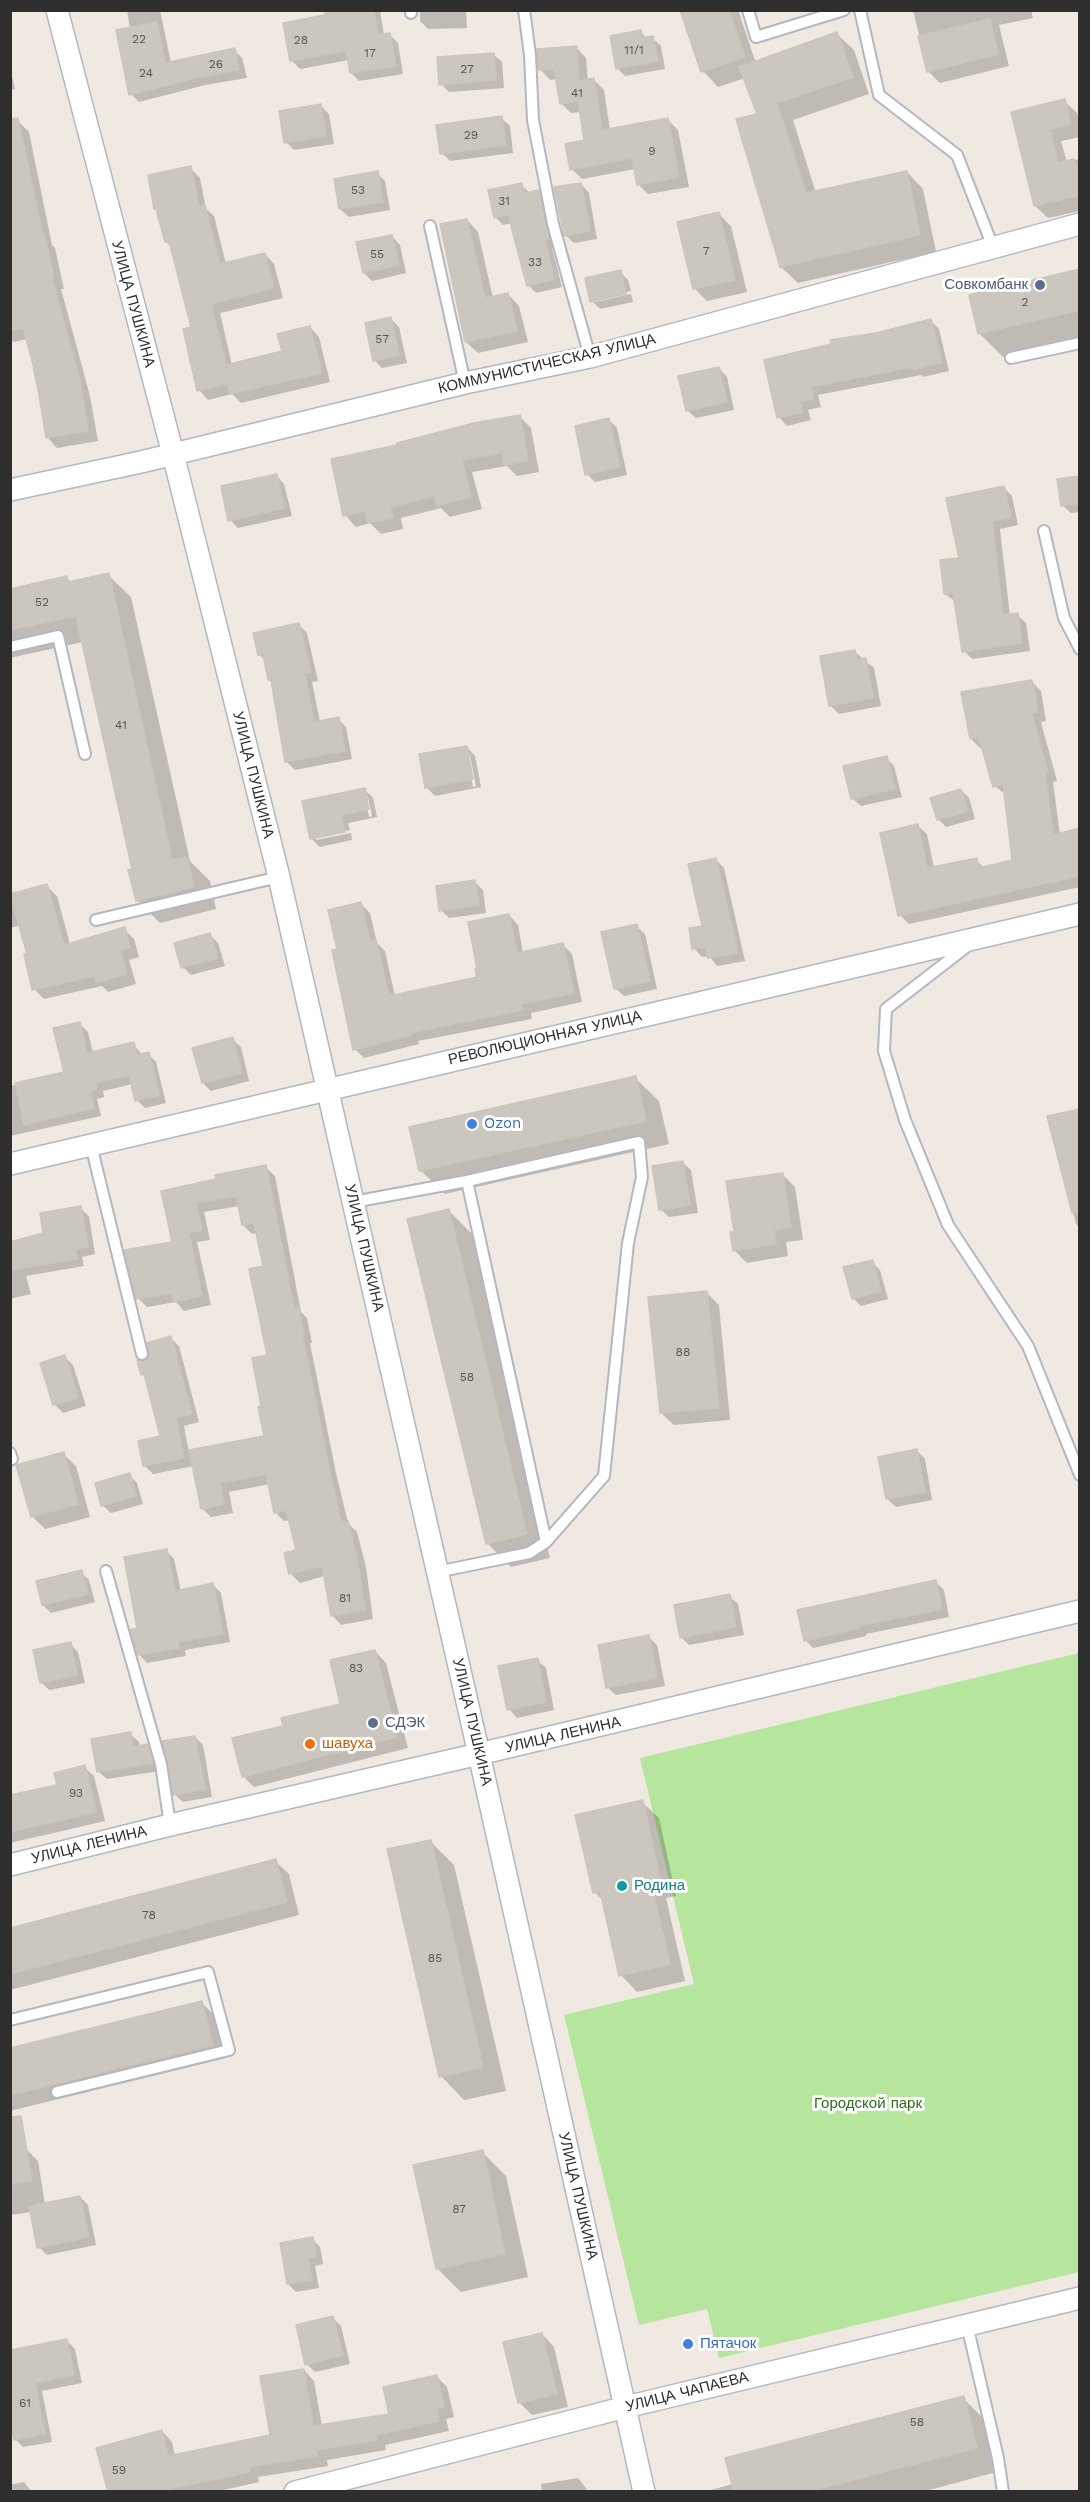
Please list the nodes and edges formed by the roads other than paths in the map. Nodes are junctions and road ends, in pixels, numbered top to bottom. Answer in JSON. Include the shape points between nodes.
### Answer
{"nodes":[{"id":1,"x":57,"y":10,"type":"edge"},
{"id":2,"x":524,"y":10,"type":"edge"},
{"id":3,"x":748,"y":10,"type":"edge"},
{"id":4,"x":844,"y":10,"type":"edge"},
{"id":5,"x":860,"y":10,"type":"edge"},
{"id":6,"x":1080,"y":224,"type":"edge"},
{"id":7,"x":430,"y":226,"type":"dead end"},
{"id":8,"x":993,"y":247,"type":"junction"},
{"id":9,"x":1080,"y":343,"type":"edge"},
{"id":10,"x":590,"y":357,"type":"junction"},
{"id":11,"x":1011,"y":358,"type":"dead end"},
{"id":12,"x":465,"y":383,"type":"junction"},
{"id":13,"x":172,"y":454,"type":"junction"},
{"id":14,"x":10,"y":490,"type":"edge"},
{"id":15,"x":1044,"y":531,"type":"dead end"},
{"id":16,"x":10,"y":647,"type":"edge"},
{"id":17,"x":1080,"y":649,"type":"edge"},
{"id":18,"x":85,"y":754,"type":"dead end"},
{"id":19,"x":279,"y":878,"type":"junction"},
{"id":20,"x":1080,"y":914,"type":"edge"},
{"id":21,"x":96,"y":920,"type":"dead end"},
{"id":22,"x":980,"y":936,"type":"junction"},
{"id":23,"x":328,"y":1089,"type":"junction"},
{"id":24,"x":91,"y":1145,"type":"junction"},
{"id":25,"x":10,"y":1164,"type":"edge"},
{"id":26,"x":467,"y":1181,"type":"junction"},
{"id":27,"x":353,"y":1202,"type":"junction"},
{"id":28,"x":142,"y":1354,"type":"dead end"},
{"id":29,"x":1080,"y":1475,"type":"edge"},
{"id":30,"x":546,"y":1542,"type":"junction"},
{"id":31,"x":106,"y":1571,"type":"dead end"},
{"id":32,"x":437,"y":1572,"type":"junction"},
{"id":33,"x":1080,"y":1611,"type":"edge"},
{"id":34,"x":480,"y":1755,"type":"junction"},
{"id":35,"x":170,"y":1825,"type":"junction"},
{"id":36,"x":10,"y":1865,"type":"edge"},
{"id":37,"x":10,"y":2020,"type":"edge"},
{"id":38,"x":57,"y":2092,"type":"dead end"},
{"id":39,"x":1080,"y":2298,"type":"edge"},
{"id":40,"x":967,"y":2325,"type":"junction"},
{"id":41,"x":626,"y":2407,"type":"junction"},
{"id":42,"x":295,"y":2492,"type":"edge"},
{"id":43,"x":644,"y":2492,"type":"edge"},
{"id":44,"x":1003,"y":2492,"type":"edge"}],
"edges":[{"from":1,"to":13,"type":"street","name":"УЛИЦА ПУШКИНА"},
{"from":2,"to":10,"type":"lane","via":[[533,120],[553,224]]},
{"from":3,"to":4,"type":"lane","via":[[756,37]]},
{"from":5,"to":8,"type":"lane","via":[[879,95],[957,155]]},
{"from":6,"to":8,"type":"street","name":"КОММУНИСТИЧЕСКАЯ УЛИЦА"},
{"from":7,"to":12,"type":"lane"},
{"from":8,"to":10,"type":"street","name":"КОММУНИСТИЧЕСКАЯ УЛИЦА"},
{"from":9,"to":11,"type":"lane"},
{"from":10,"to":12,"type":"street","name":"КОММУНИСТИЧЕСКАЯ УЛИЦА"},
{"from":12,"to":13,"type":"street","name":"КОММУНИСТИЧЕСКАЯ УЛИЦА"},
{"from":13,"to":14,"type":"street","name":"КОММУНИСТИЧЕСКАЯ УЛИЦА"},
{"from":13,"to":19,"type":"street","name":"УЛИЦА ПУШКИНА"},
{"from":15,"to":17,"type":"lane","via":[[1064,618]]},
{"from":16,"to":18,"type":"lane","via":[[58,636]]},
{"from":19,"to":21,"type":"lane"},
{"from":19,"to":23,"type":"street","name":"УЛИЦА ПУШКИНА"},
{"from":20,"to":22,"type":"street","name":"РЕВОЛЮЦИОННАЯ УЛИЦА"},
{"from":22,"to":23,"type":"street","name":"РЕВОЛЮЦИОННАЯ УЛИЦА"},
{"from":22,"to":29,"type":"lane","via":[[886,1009],[884,1052],[905,1120],[948,1225],[1028,1346]]},
{"from":23,"to":24,"type":"street","name":"РЕВОЛЮЦИОННАЯ УЛИЦА"},
{"from":23,"to":27,"type":"street","name":"УЛИЦА ПУШКИНА"},
{"from":24,"to":25,"type":"street","name":"РЕВОЛЮЦИОННАЯ УЛИЦА"},
{"from":24,"to":28,"type":"lane"},
{"from":26,"to":27,"type":"lane"},
{"from":26,"to":30,"type":"lane"},
{"from":26,"to":30,"type":"lane","via":[[639,1142],[642,1177],[628,1243],[604,1476]]},
{"from":27,"to":32,"type":"street","name":"УЛИЦА ПУШКИНА"},
{"from":30,"to":32,"type":"lane","via":[[529,1553]]},
{"from":31,"to":35,"type":"lane","via":[[161,1764]]},
{"from":32,"to":34,"type":"street","name":"УЛИЦА ПУШКИНА"},
{"from":33,"to":34,"type":"street","name":"УЛИЦА ЛЕНИНА"},
{"from":34,"to":35,"type":"street","name":"УЛИЦА ЛЕНИНА"},
{"from":34,"to":41,"type":"street","name":"УЛИЦА ПУШКИНА"},
{"from":35,"to":36,"type":"street","name":"УЛИЦА ЛЕНИНА"},
{"from":37,"to":38,"type":"lane","via":[[208,1972],[229,2050]]},
{"from":39,"to":40,"type":"street","name":"УЛИЦА ЧАПАЕВА"},
{"from":40,"to":41,"type":"street","name":"УЛИЦА ЧАПАЕВА"},
{"from":40,"to":44,"type":"lane"},
{"from":41,"to":42,"type":"street","name":"УЛИЦА ЧАПАЕВА"},
{"from":41,"to":43,"type":"street","name":"УЛИЦА ПУШКИНА"}]}
